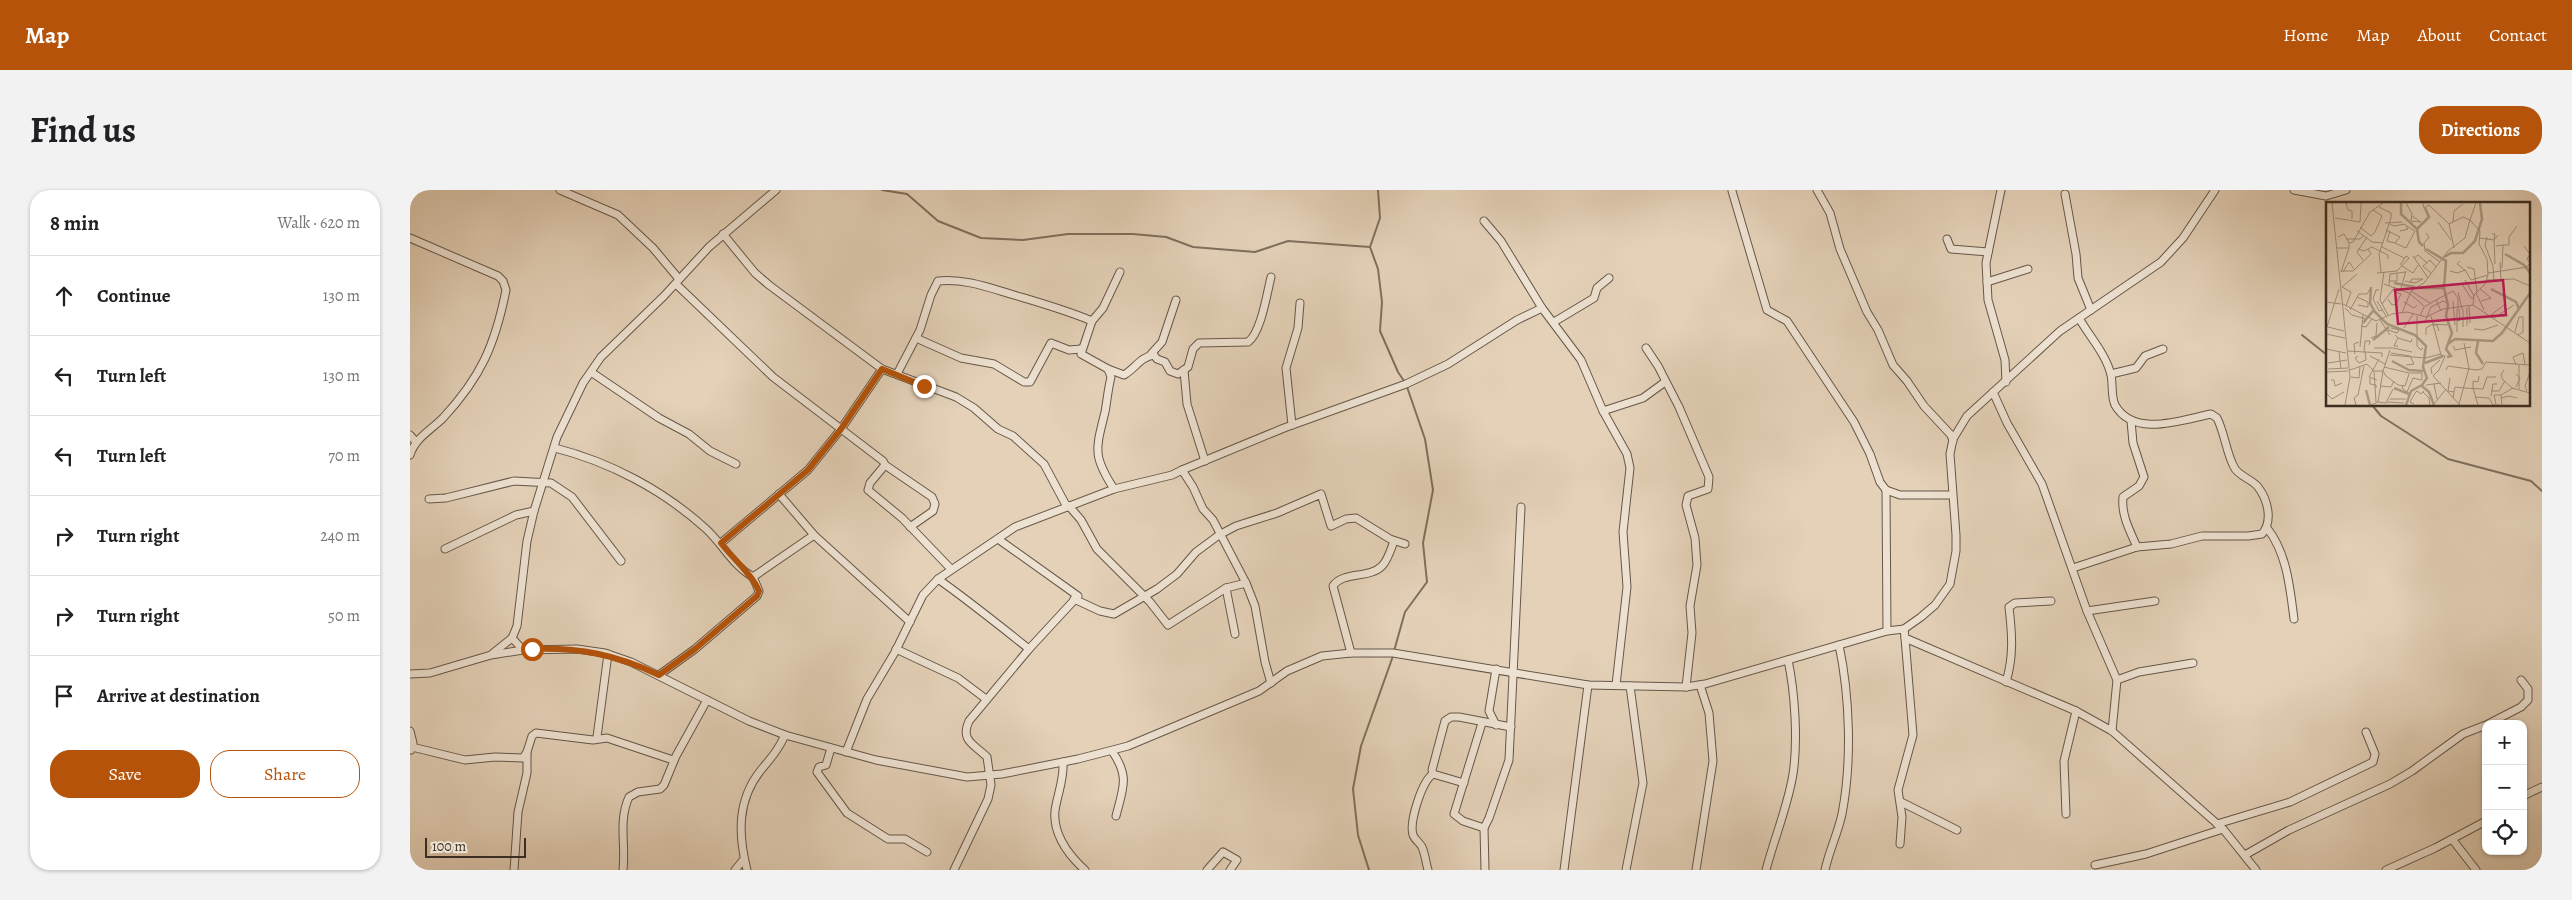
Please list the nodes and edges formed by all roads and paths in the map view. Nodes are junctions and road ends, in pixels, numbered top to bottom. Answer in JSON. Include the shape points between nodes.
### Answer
{"nodes":[{"id":1,"x":560,"y":190,"type":"edge"},
{"id":2,"x":776,"y":190,"type":"edge"},
{"id":3,"x":1817,"y":190,"type":"edge"},
{"id":4,"x":2001,"y":190,"type":"edge"},
{"id":5,"x":2215,"y":190,"type":"edge"},
{"id":6,"x":2294,"y":190,"type":"edge"},
{"id":7,"x":2346,"y":190,"type":"edge"},
{"id":8,"x":1732,"y":191,"type":"edge"},
{"id":9,"x":2065,"y":194,"type":"dead end"},
{"id":10,"x":1484,"y":221,"type":"dead end"},
{"id":11,"x":723,"y":234,"type":"junction"},
{"id":12,"x":410,"y":238,"type":"edge"},
{"id":13,"x":1947,"y":239,"type":"dead end"},
{"id":14,"x":1988,"y":252,"type":"junction"},
{"id":15,"x":2028,"y":269,"type":"dead end"},
{"id":16,"x":1120,"y":272,"type":"dead end"},
{"id":17,"x":1271,"y":278,"type":"dead end"},
{"id":18,"x":1609,"y":278,"type":"dead end"},
{"id":19,"x":677,"y":281,"type":"junction"},
{"id":20,"x":1987,"y":282,"type":"junction"},
{"id":21,"x":1176,"y":300,"type":"dead end"},
{"id":22,"x":1300,"y":304,"type":"dead end"},
{"id":23,"x":1542,"y":308,"type":"junction"},
{"id":24,"x":2091,"y":310,"type":"junction"},
{"id":25,"x":2079,"y":318,"type":"junction"},
{"id":26,"x":1092,"y":321,"type":"junction"},
{"id":27,"x":1554,"y":322,"type":"junction"},
{"id":28,"x":916,"y":338,"type":"junction"},
{"id":29,"x":1646,"y":348,"type":"dead end"},
{"id":30,"x":1081,"y":349,"type":"junction"},
{"id":31,"x":2163,"y":349,"type":"dead end"},
{"id":32,"x":1148,"y":356,"type":"junction"},
{"id":33,"x":882,"y":369,"type":"junction"},
{"id":34,"x":1108,"y":369,"type":"junction"},
{"id":35,"x":1184,"y":370,"type":"junction"},
{"id":36,"x":591,"y":372,"type":"junction"},
{"id":37,"x":897,"y":374,"type":"junction"},
{"id":38,"x":2111,"y":374,"type":"junction"},
{"id":39,"x":1665,"y":382,"type":"junction"},
{"id":40,"x":2006,"y":382,"type":"junction"},
{"id":41,"x":1993,"y":392,"type":"junction"},
{"id":42,"x":1603,"y":411,"type":"junction"},
{"id":43,"x":2130,"y":421,"type":"junction"},
{"id":44,"x":1292,"y":425,"type":"junction"},
{"id":45,"x":841,"y":429,"type":"junction"},
{"id":46,"x":410,"y":435,"type":"edge"},
{"id":47,"x":1953,"y":441,"type":"junction"},
{"id":48,"x":416,"y":442,"type":"junction"},
{"id":49,"x":555,"y":448,"type":"junction"},
{"id":50,"x":410,"y":455,"type":"edge"},
{"id":51,"x":1205,"y":461,"type":"junction"},
{"id":52,"x":736,"y":464,"type":"dead end"},
{"id":53,"x":885,"y":465,"type":"junction"},
{"id":54,"x":1182,"y":470,"type":"junction"},
{"id":55,"x":545,"y":482,"type":"junction"},
{"id":56,"x":1114,"y":489,"type":"junction"},
{"id":57,"x":1886,"y":490,"type":"junction"},
{"id":58,"x":779,"y":494,"type":"junction"},
{"id":59,"x":1952,"y":495,"type":"junction"},
{"id":60,"x":429,"y":499,"type":"dead end"},
{"id":61,"x":1068,"y":507,"type":"junction"},
{"id":62,"x":1521,"y":507,"type":"dead end"},
{"id":63,"x":534,"y":511,"type":"junction"},
{"id":64,"x":910,"y":527,"type":"junction"},
{"id":65,"x":2267,"y":528,"type":"junction"},
{"id":66,"x":814,"y":535,"type":"junction"},
{"id":67,"x":1219,"y":535,"type":"junction"},
{"id":68,"x":998,"y":540,"type":"junction"},
{"id":69,"x":1394,"y":541,"type":"junction"},
{"id":70,"x":721,"y":543,"type":"junction"},
{"id":71,"x":1406,"y":544,"type":"dead end"},
{"id":72,"x":2137,"y":548,"type":"junction"},
{"id":73,"x":445,"y":549,"type":"dead end"},
{"id":74,"x":621,"y":561,"type":"dead end"},
{"id":75,"x":2073,"y":568,"type":"junction"},
{"id":76,"x":951,"y":569,"type":"junction"},
{"id":77,"x":753,"y":577,"type":"junction"},
{"id":78,"x":938,"y":579,"type":"junction"},
{"id":79,"x":1246,"y":583,"type":"junction"},
{"id":80,"x":1226,"y":588,"type":"junction"},
{"id":81,"x":1146,"y":598,"type":"junction"},
{"id":82,"x":1074,"y":599,"type":"junction"},
{"id":83,"x":2051,"y":601,"type":"dead end"},
{"id":84,"x":2155,"y":601,"type":"dead end"},
{"id":85,"x":2087,"y":611,"type":"junction"},
{"id":86,"x":2294,"y":619,"type":"dead end"},
{"id":87,"x":910,"y":622,"type":"junction"},
{"id":88,"x":1904,"y":629,"type":"junction"},
{"id":89,"x":1887,"y":631,"type":"junction"},
{"id":90,"x":1235,"y":634,"type":"dead end"},
{"id":91,"x":512,"y":638,"type":"junction"},
{"id":92,"x":1905,"y":638,"type":"junction"},
{"id":93,"x":1839,"y":645,"type":"junction"},
{"id":94,"x":896,"y":649,"type":"junction"},
{"id":95,"x":1029,"y":649,"type":"junction"},
{"id":96,"x":523,"y":650,"type":"junction"},
{"id":97,"x":1351,"y":653,"type":"junction"},
{"id":98,"x":491,"y":654,"type":"junction"},
{"id":99,"x":608,"y":654,"type":"junction"},
{"id":100,"x":1788,"y":660,"type":"junction"},
{"id":101,"x":2193,"y":663,"type":"dead end"},
{"id":102,"x":1496,"y":669,"type":"junction"},
{"id":103,"x":1512,"y":671,"type":"junction"},
{"id":104,"x":410,"y":674,"type":"edge"},
{"id":105,"x":659,"y":675,"type":"junction"},
{"id":106,"x":2117,"y":680,"type":"junction"},
{"id":107,"x":2521,"y":680,"type":"dead end"},
{"id":108,"x":2006,"y":682,"type":"junction"},
{"id":109,"x":1271,"y":683,"type":"junction"},
{"id":110,"x":1588,"y":684,"type":"junction"},
{"id":111,"x":1616,"y":685,"type":"junction"},
{"id":112,"x":1700,"y":685,"type":"junction"},
{"id":113,"x":1630,"y":686,"type":"junction"},
{"id":114,"x":1686,"y":688,"type":"junction"},
{"id":115,"x":986,"y":699,"type":"junction"},
{"id":116,"x":707,"y":700,"type":"junction"},
{"id":117,"x":2076,"y":711,"type":"junction"},
{"id":118,"x":2495,"y":720,"type":"edge"},
{"id":119,"x":1482,"y":723,"type":"junction"},
{"id":120,"x":1496,"y":725,"type":"junction"},
{"id":121,"x":2482,"y":726,"type":"edge"},
{"id":122,"x":1511,"y":727,"type":"junction"},
{"id":123,"x":410,"y":731,"type":"edge"},
{"id":124,"x":2112,"y":731,"type":"junction"},
{"id":125,"x":2366,"y":732,"type":"dead end"},
{"id":126,"x":785,"y":735,"type":"junction"},
{"id":127,"x":597,"y":737,"type":"junction"},
{"id":128,"x":831,"y":748,"type":"junction"},
{"id":129,"x":411,"y":749,"type":"edge"},
{"id":130,"x":1112,"y":751,"type":"junction"},
{"id":131,"x":527,"y":752,"type":"junction"},
{"id":132,"x":846,"y":752,"type":"junction"},
{"id":133,"x":673,"y":760,"type":"junction"},
{"id":134,"x":1063,"y":762,"type":"junction"},
{"id":135,"x":1433,"y":774,"type":"junction"},
{"id":136,"x":990,"y":775,"type":"junction"},
{"id":137,"x":1464,"y":783,"type":"junction"},
{"id":138,"x":2542,"y":787,"type":"edge"},
{"id":139,"x":2527,"y":794,"type":"edge"},
{"id":140,"x":1901,"y":802,"type":"junction"},
{"id":141,"x":2066,"y":814,"type":"dead end"},
{"id":142,"x":1116,"y":816,"type":"dead end"},
{"id":143,"x":2482,"y":823,"type":"edge"},
{"id":144,"x":2220,"y":827,"type":"junction"},
{"id":145,"x":1484,"y":828,"type":"junction"},
{"id":146,"x":1957,"y":830,"type":"dead end"},
{"id":147,"x":2452,"y":839,"type":"junction"},
{"id":148,"x":1900,"y":844,"type":"dead end"},
{"id":149,"x":927,"y":852,"type":"dead end"},
{"id":150,"x":2245,"y":855,"type":"junction"},
{"id":151,"x":744,"y":859,"type":"junction"},
{"id":152,"x":2095,"y":865,"type":"dead end"},
{"id":153,"x":514,"y":870,"type":"edge"},
{"id":154,"x":623,"y":870,"type":"edge"},
{"id":155,"x":735,"y":870,"type":"edge"},
{"id":156,"x":747,"y":870,"type":"edge"},
{"id":157,"x":954,"y":870,"type":"edge"},
{"id":158,"x":1085,"y":870,"type":"edge"},
{"id":159,"x":1206,"y":870,"type":"edge"},
{"id":160,"x":1230,"y":870,"type":"edge"},
{"id":161,"x":1428,"y":870,"type":"edge"},
{"id":162,"x":1484,"y":870,"type":"edge"},
{"id":163,"x":1564,"y":870,"type":"edge"},
{"id":164,"x":1626,"y":870,"type":"edge"},
{"id":165,"x":1696,"y":870,"type":"edge"},
{"id":166,"x":1766,"y":870,"type":"edge"},
{"id":167,"x":1825,"y":870,"type":"edge"},
{"id":168,"x":2256,"y":870,"type":"edge"},
{"id":169,"x":2386,"y":870,"type":"edge"},
{"id":170,"x":2476,"y":870,"type":"edge"}],
"edges":[{"from":1,"to":19,"type":"street","via":[[618,215],[652,248]]},
{"from":2,"to":11,"type":"street"},
{"from":3,"to":47,"type":"street","via":[[1830,213],[1840,250],[1866,312],[1878,330],[1893,366]]},
{"from":4,"to":14,"type":"street"},
{"from":5,"to":24,"type":"street","via":[[2170,253],[2140,278]]},
{"from":6,"to":7,"type":"street","via":[[2326,196]]},
{"from":8,"to":57,"type":"street","via":[[1767,310],[1787,321],[1854,422]]},
{"from":9,"to":24,"type":"street","via":[[2078,278]]},
{"from":10,"to":23,"type":"street","via":[[1501,241]]},
{"from":11,"to":19,"type":"street"},
{"from":11,"to":33,"type":"street","via":[[769,285]]},
{"from":12,"to":48,"type":"street","via":[[498,276],[506,290],[493,345],[481,368],[442,419]]},
{"from":13,"to":14,"type":"street","via":[[1952,249]]},
{"from":14,"to":20,"type":"street"},
{"from":15,"to":20,"type":"street"},
{"from":16,"to":26,"type":"street","via":[[1104,308]]},
{"from":17,"to":35,"type":"street","via":[[1252,340],[1244,344],[1199,343]]},
{"from":18,"to":27,"type":"street","via":[[1597,288],[1594,298]]},
{"from":19,"to":36,"type":"street","via":[[624,333]]},
{"from":19,"to":45,"type":"street","via":[[772,377]]},
{"from":20,"to":40,"type":"street","via":[[1990,309],[2005,360]]},
{"from":21,"to":32,"type":"street","via":[[1160,348]]},
{"from":22,"to":44,"type":"street","via":[[1298,328],[1286,368]]},
{"from":23,"to":27,"type":"street"},
{"from":23,"to":44,"type":"street","via":[[1448,364],[1414,380]]},
{"from":24,"to":25,"type":"street"},
{"from":25,"to":38,"type":"street"},
{"from":25,"to":40,"type":"street","via":[[2060,331]]},
{"from":26,"to":28,"type":"street","via":[[990,287],[948,280],[935,284]]},
{"from":26,"to":30,"type":"street"},
{"from":27,"to":42,"type":"street","via":[[1581,360]]},
{"from":28,"to":30,"type":"street","via":[[961,358],[994,364],[1024,382],[1030,382],[1051,343],[1069,350]]},
{"from":28,"to":37,"type":"street"},
{"from":29,"to":39,"type":"street"},
{"from":30,"to":34,"type":"street","via":[[1080,354]]},
{"from":31,"to":38,"type":"street","via":[[2144,356],[2136,368]]},
{"from":32,"to":34,"type":"street","via":[[1141,358],[1134,369],[1124,375]]},
{"from":32,"to":35,"type":"street","via":[[1154,354],[1165,362],[1170,371],[1178,374]]},
{"from":33,"to":37,"type":"street"},
{"from":33,"to":45,"type":"street"},
{"from":34,"to":56,"type":"street","via":[[1111,378],[1097,450],[1099,461]]},
{"from":35,"to":51,"type":"street","via":[[1187,404]]},
{"from":36,"to":49,"type":"street","via":[[569,408]]},
{"from":36,"to":52,"type":"street","via":[[689,434],[710,451]]},
{"from":37,"to":61,"type":"street","via":[[956,397],[998,429],[1013,436],[1044,464]]},
{"from":38,"to":43,"type":"street","via":[[2114,404]]},
{"from":39,"to":42,"type":"street","via":[[1643,398]]},
{"from":39,"to":114,"type":"street","via":[[1709,477],[1708,489],[1688,496],[1686,505],[1695,538],[1697,566],[1690,606],[1692,633]]},
{"from":40,"to":41,"type":"street"},
{"from":41,"to":47,"type":"street","via":[[1967,416]]},
{"from":41,"to":75,"type":"street","via":[[2042,484]]},
{"from":42,"to":111,"type":"street","via":[[1627,454],[1630,468],[1623,532],[1627,587]]},
{"from":43,"to":65,"type":"street","via":[[2166,423],[2211,414],[2217,418],[2234,469],[2258,486],[2264,498],[2269,519]]},
{"from":43,"to":72,"type":"street","via":[[2144,477],[2139,486],[2123,497],[2122,503]]},
{"from":44,"to":51,"type":"street"},
{"from":45,"to":53,"type":"street"},
{"from":45,"to":58,"type":"street","via":[[808,470]]},
{"from":46,"to":48,"type":"street"},
{"from":47,"to":59,"type":"street","via":[[1950,454]]},
{"from":48,"to":50,"type":"street"},
{"from":49,"to":55,"type":"street"},
{"from":49,"to":70,"type":"street","via":[[603,465],[657,492]]},
{"from":51,"to":54,"type":"street"},
{"from":53,"to":64,"type":"street","via":[[868,490]]},
{"from":53,"to":64,"type":"street","via":[[932,497],[935,504],[933,511]]},
{"from":54,"to":56,"type":"street"},
{"from":54,"to":67,"type":"street","via":[[1202,509],[1214,520]]},
{"from":55,"to":60,"type":"street","via":[[514,481],[446,498]]},
{"from":55,"to":63,"type":"street"},
{"from":55,"to":74,"type":"street","via":[[561,487],[572,496]]},
{"from":56,"to":61,"type":"street"},
{"from":57,"to":59,"type":"street","via":[[1900,495]]},
{"from":57,"to":89,"type":"street"},
{"from":58,"to":66,"type":"street"},
{"from":58,"to":70,"type":"street"},
{"from":59,"to":88,"type":"street","via":[[1956,551],[1950,584],[1935,605]]},
{"from":61,"to":68,"type":"street","via":[[1015,528]]},
{"from":61,"to":81,"type":"street","via":[[1081,520],[1097,549]]},
{"from":62,"to":103,"type":"street"},
{"from":63,"to":73,"type":"street","via":[[516,515]]},
{"from":63,"to":91,"type":"street"},
{"from":64,"to":76,"type":"street"},
{"from":65,"to":72,"type":"street","via":[[2262,534],[2202,536]]},
{"from":65,"to":86,"type":"street","via":[[2280,549]]},
{"from":66,"to":77,"type":"street"},
{"from":66,"to":87,"type":"street"},
{"from":67,"to":69,"type":"street","via":[[1321,494],[1331,526],[1356,518]]},
{"from":67,"to":79,"type":"street"},
{"from":67,"to":81,"type":"street","via":[[1201,547],[1176,574]]},
{"from":68,"to":76,"type":"street"},
{"from":68,"to":82,"type":"street","via":[[1074,592],[1078,596]]},
{"from":69,"to":71,"type":"street"},
{"from":69,"to":97,"type":"street","via":[[1384,565],[1377,570],[1340,579],[1333,586]]},
{"from":70,"to":77,"type":"street","via":[[734,561]]},
{"from":72,"to":75,"type":"street"},
{"from":75,"to":85,"type":"street"},
{"from":76,"to":78,"type":"street"},
{"from":77,"to":105,"type":"street","via":[[759,591],[757,596]]},
{"from":78,"to":87,"type":"street","via":[[923,595]]},
{"from":78,"to":95,"type":"street","via":[[985,616],[997,621]]},
{"from":79,"to":80,"type":"street"},
{"from":79,"to":109,"type":"street","via":[[1255,606]]},
{"from":80,"to":81,"type":"street","via":[[1168,625]]},
{"from":80,"to":90,"type":"street"},
{"from":81,"to":82,"type":"street","via":[[1130,603],[1114,614]]},
{"from":82,"to":95,"type":"street"},
{"from":83,"to":108,"type":"street","via":[[2015,603],[2009,607],[2013,637]]},
{"from":84,"to":85,"type":"street"},
{"from":85,"to":106,"type":"street"},
{"from":87,"to":94,"type":"street"},
{"from":88,"to":89,"type":"street"},
{"from":88,"to":92,"type":"street"},
{"from":89,"to":93,"type":"street"},
{"from":91,"to":96,"type":"street"},
{"from":91,"to":98,"type":"street"},
{"from":92,"to":108,"type":"street"},
{"from":92,"to":140,"type":"street","via":[[1913,735],[1898,790]]},
{"from":93,"to":100,"type":"street"},
{"from":93,"to":167,"type":"street","via":[[1848,712],[1845,781],[1841,816]]},
{"from":94,"to":115,"type":"street","via":[[958,678]]},
{"from":94,"to":132,"type":"street","via":[[867,699]]},
{"from":95,"to":115,"type":"street"},
{"from":96,"to":98,"type":"street"},
{"from":96,"to":99,"type":"street","via":[[577,649]]},
{"from":97,"to":102,"type":"street","via":[[1393,653]]},
{"from":97,"to":109,"type":"street","via":[[1322,656],[1304,662]]},
{"from":98,"to":104,"type":"street","via":[[445,669]]},
{"from":99,"to":105,"type":"street"},
{"from":99,"to":127,"type":"street"},
{"from":100,"to":112,"type":"street"},
{"from":100,"to":166,"type":"street","via":[[1794,726],[1793,774]]},
{"from":101,"to":106,"type":"street","via":[[2139,672]]},
{"from":102,"to":103,"type":"street"},
{"from":102,"to":120,"type":"street","via":[[1489,711]]},
{"from":103,"to":110,"type":"street"},
{"from":103,"to":122,"type":"street"},
{"from":105,"to":116,"type":"street"},
{"from":106,"to":124,"type":"street"},
{"from":107,"to":118,"type":"street","via":[[2528,690],[2528,700]]},
{"from":108,"to":117,"type":"street"},
{"from":109,"to":130,"type":"street","via":[[1259,691]]},
{"from":110,"to":111,"type":"street"},
{"from":110,"to":163,"type":"street"},
{"from":111,"to":113,"type":"street"},
{"from":112,"to":114,"type":"street"},
{"from":112,"to":165,"type":"street","via":[[1708,714],[1713,761]]},
{"from":113,"to":114,"type":"street"},
{"from":113,"to":164,"type":"street","via":[[1643,783]]},
{"from":115,"to":136,"type":"street","via":[[968,721],[964,732],[966,738],[987,757]]},
{"from":116,"to":126,"type":"street"},
{"from":116,"to":133,"type":"street"},
{"from":117,"to":124,"type":"street"},
{"from":117,"to":141,"type":"street","via":[[2064,761]]},
{"from":119,"to":120,"type":"street"},
{"from":119,"to":135,"type":"street","via":[[1459,717],[1445,721]]},
{"from":119,"to":137,"type":"street"},
{"from":120,"to":122,"type":"street"},
{"from":121,"to":150,"type":"street","via":[[2463,734],[2390,784],[2289,830]]},
{"from":122,"to":145,"type":"street","via":[[1509,760]]},
{"from":123,"to":129,"type":"street"},
{"from":124,"to":144,"type":"street"},
{"from":125,"to":144,"type":"street","via":[[2375,754],[2373,762],[2290,802]]},
{"from":126,"to":128,"type":"street"},
{"from":126,"to":151,"type":"street","via":[[779,749],[753,782],[742,807]]},
{"from":127,"to":131,"type":"street","via":[[586,739],[536,733]]},
{"from":127,"to":133,"type":"street","via":[[627,743]]},
{"from":128,"to":132,"type":"street"},
{"from":128,"to":149,"type":"street","via":[[826,765],[819,767],[817,772],[847,813],[888,839],[905,839]]},
{"from":129,"to":131,"type":"street","via":[[465,760],[517,759],[523,758]]},
{"from":130,"to":134,"type":"street"},
{"from":130,"to":142,"type":"street","via":[[1121,764],[1125,779]]},
{"from":131,"to":153,"type":"street"},
{"from":132,"to":136,"type":"street","via":[[944,774]]},
{"from":133,"to":154,"type":"street","via":[[660,790],[633,794],[626,804],[622,828],[625,846]]},
{"from":134,"to":136,"type":"street"},
{"from":134,"to":158,"type":"street","via":[[1055,823],[1070,857]]},
{"from":135,"to":137,"type":"street"},
{"from":135,"to":161,"type":"street","via":[[1428,777],[1412,819],[1413,836],[1422,847]]},
{"from":136,"to":157,"type":"street","via":[[988,799]]},
{"from":137,"to":145,"type":"street","via":[[1454,814],[1456,818]]},
{"from":138,"to":139,"type":"street"},
{"from":140,"to":146,"type":"street"},
{"from":140,"to":148,"type":"street"},
{"from":143,"to":147,"type":"street"},
{"from":144,"to":150,"type":"street"},
{"from":144,"to":152,"type":"street","via":[[2146,854]]},
{"from":145,"to":162,"type":"street"},
{"from":147,"to":169,"type":"street"},
{"from":147,"to":170,"type":"street"},
{"from":150,"to":168,"type":"street"},
{"from":151,"to":155,"type":"street"},
{"from":151,"to":156,"type":"street"},
{"from":159,"to":160,"type":"street","via":[[1223,852],[1237,860]]}]}
